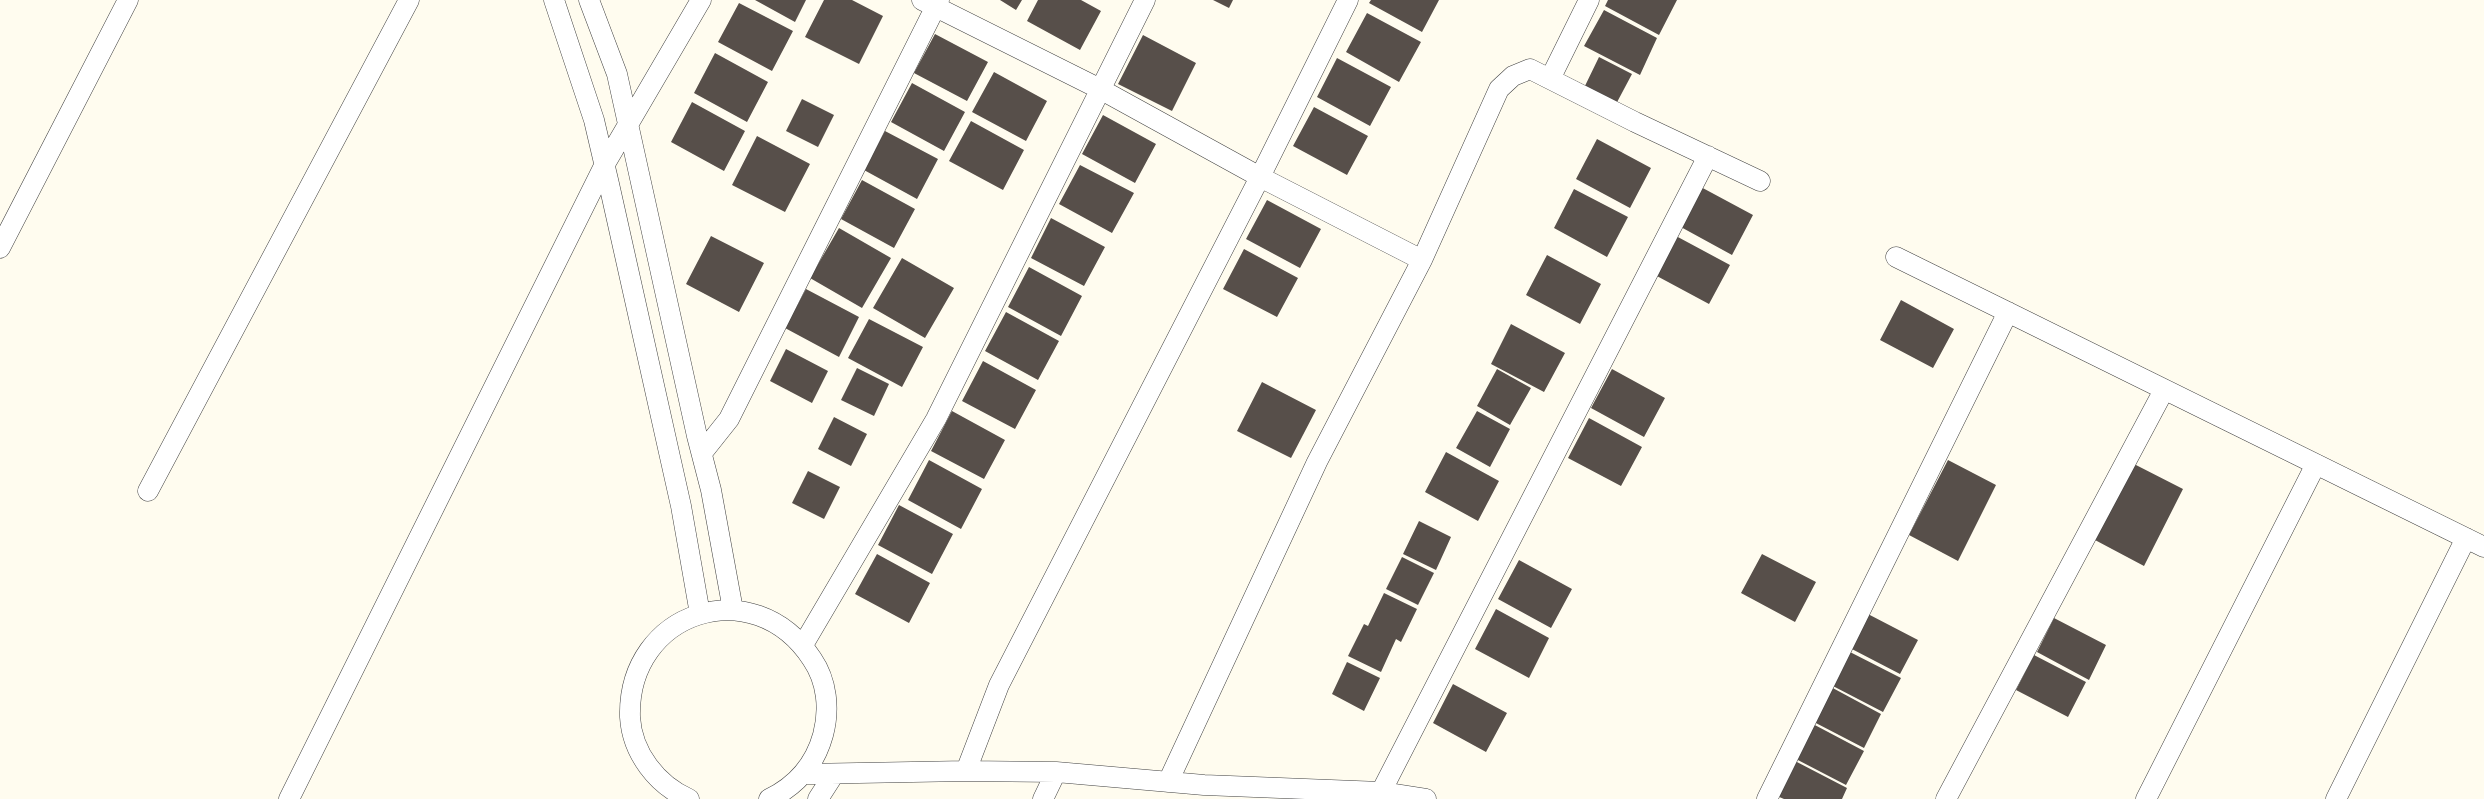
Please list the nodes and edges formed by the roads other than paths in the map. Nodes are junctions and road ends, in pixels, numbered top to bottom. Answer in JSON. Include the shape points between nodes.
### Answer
{"nodes":[{"id":1,"x":128,"y":0,"type":"edge"},
{"id":2,"x":409,"y":0,"type":"edge"},
{"id":3,"x":554,"y":0,"type":"edge"},
{"id":4,"x":589,"y":0,"type":"edge"},
{"id":5,"x":701,"y":0,"type":"edge"},
{"id":6,"x":1145,"y":0,"type":"edge"},
{"id":7,"x":1348,"y":0,"type":"edge"},
{"id":8,"x":1589,"y":0,"type":"edge"},
{"id":9,"x":932,"y":3,"type":"edge"},
{"id":10,"x":1551,"y":77,"type":"junction"},
{"id":11,"x":1100,"y":89,"type":"junction"},
{"id":12,"x":628,"y":127,"type":"junction"},
{"id":13,"x":1708,"y":156,"type":"junction"},
{"id":14,"x":605,"y":164,"type":"junction"},
{"id":15,"x":1260,"y":177,"type":"junction"},
{"id":16,"x":1760,"y":181,"type":"dead end"},
{"id":17,"x":0,"y":248,"type":"edge"},
{"id":18,"x":1896,"y":257,"type":"dead end"},
{"id":19,"x":1422,"y":260,"type":"junction"},
{"id":20,"x":2008,"y":312,"type":"junction"},
{"id":21,"x":2164,"y":390,"type":"junction"},
{"id":22,"x":702,"y":453,"type":"junction"},
{"id":23,"x":2316,"y":464,"type":"junction"},
{"id":24,"x":148,"y":491,"type":"dead end"},
{"id":25,"x":2466,"y":538,"type":"junction"},
{"id":26,"x":2484,"y":547,"type":"edge"},
{"id":27,"x":733,"y":610,"type":"junction"},
{"id":28,"x":700,"y":614,"type":"junction"},
{"id":29,"x":803,"y":645,"type":"junction"},
{"id":30,"x":966,"y":771,"type":"junction"},
{"id":31,"x":1056,"y":772,"type":"junction"},
{"id":32,"x":804,"y":774,"type":"junction"},
{"id":33,"x":834,"y":774,"type":"junction"},
{"id":34,"x":1168,"y":782,"type":"junction"},
{"id":35,"x":1381,"y":792,"type":"junction"},
{"id":36,"x":289,"y":799,"type":"edge"},
{"id":37,"x":689,"y":799,"type":"edge"},
{"id":38,"x":769,"y":799,"type":"edge"},
{"id":39,"x":818,"y":799,"type":"edge"},
{"id":40,"x":1043,"y":799,"type":"edge"},
{"id":41,"x":1426,"y":799,"type":"edge"},
{"id":42,"x":1767,"y":799,"type":"edge"},
{"id":43,"x":1946,"y":799,"type":"edge"},
{"id":44,"x":2146,"y":799,"type":"edge"},
{"id":45,"x":2336,"y":799,"type":"edge"}],
"edges":[{"from":1,"to":17,"type":"lane"},
{"from":2,"to":24,"type":"lane"},
{"from":3,"to":14,"type":"lane","via":[[594,120]]},
{"from":4,"to":12,"type":"lane","via":[[617,74]]},
{"from":5,"to":12,"type":"lane"},
{"from":6,"to":11,"type":"lane"},
{"from":7,"to":15,"type":"lane"},
{"from":8,"to":10,"type":"lane"},
{"from":9,"to":11,"type":"lane"},
{"from":9,"to":22,"type":"lane","via":[[729,419]]},
{"from":10,"to":13,"type":"lane"},
{"from":10,"to":19,"type":"lane","via":[[1530,68],[1513,76],[1499,89]]},
{"from":11,"to":15,"type":"lane"},
{"from":11,"to":29,"type":"lane","via":[[936,419]]},
{"from":12,"to":14,"type":"lane"},
{"from":12,"to":22,"type":"lane"},
{"from":13,"to":16,"type":"lane"},
{"from":13,"to":35,"type":"lane"},
{"from":14,"to":28,"type":"lane","via":[[681,506]]},
{"from":14,"to":36,"type":"lane"},
{"from":15,"to":19,"type":"lane"},
{"from":15,"to":30,"type":"lane","via":[[999,685]]},
{"from":18,"to":20,"type":"lane"},
{"from":19,"to":34,"type":"lane","via":[[1317,462]]},
{"from":20,"to":21,"type":"lane"},
{"from":20,"to":42,"type":"lane"},
{"from":21,"to":23,"type":"lane"},
{"from":21,"to":43,"type":"lane"},
{"from":22,"to":27,"type":"lane"},
{"from":23,"to":25,"type":"lane"},
{"from":23,"to":44,"type":"lane"},
{"from":25,"to":26,"type":"lane"},
{"from":25,"to":45,"type":"lane"},
{"from":27,"to":28,"type":"lane"},
{"from":27,"to":29,"type":"lane","via":[[772,620]]},
{"from":28,"to":37,"type":"lane","via":[[674,626],[653,644],[638,668],[630,695],[631,724],[638,752],[654,775]]},
{"from":29,"to":32,"type":"lane","via":[[818,669],[826,696],[826,723],[819,751]]},
{"from":30,"to":31,"type":"lane"},
{"from":30,"to":33,"type":"lane"},
{"from":31,"to":34,"type":"lane"},
{"from":31,"to":40,"type":"lane"},
{"from":32,"to":33,"type":"lane"},
{"from":32,"to":38,"type":"lane"},
{"from":33,"to":39,"type":"lane"},
{"from":34,"to":35,"type":"lane"},
{"from":35,"to":41,"type":"lane"}]}
